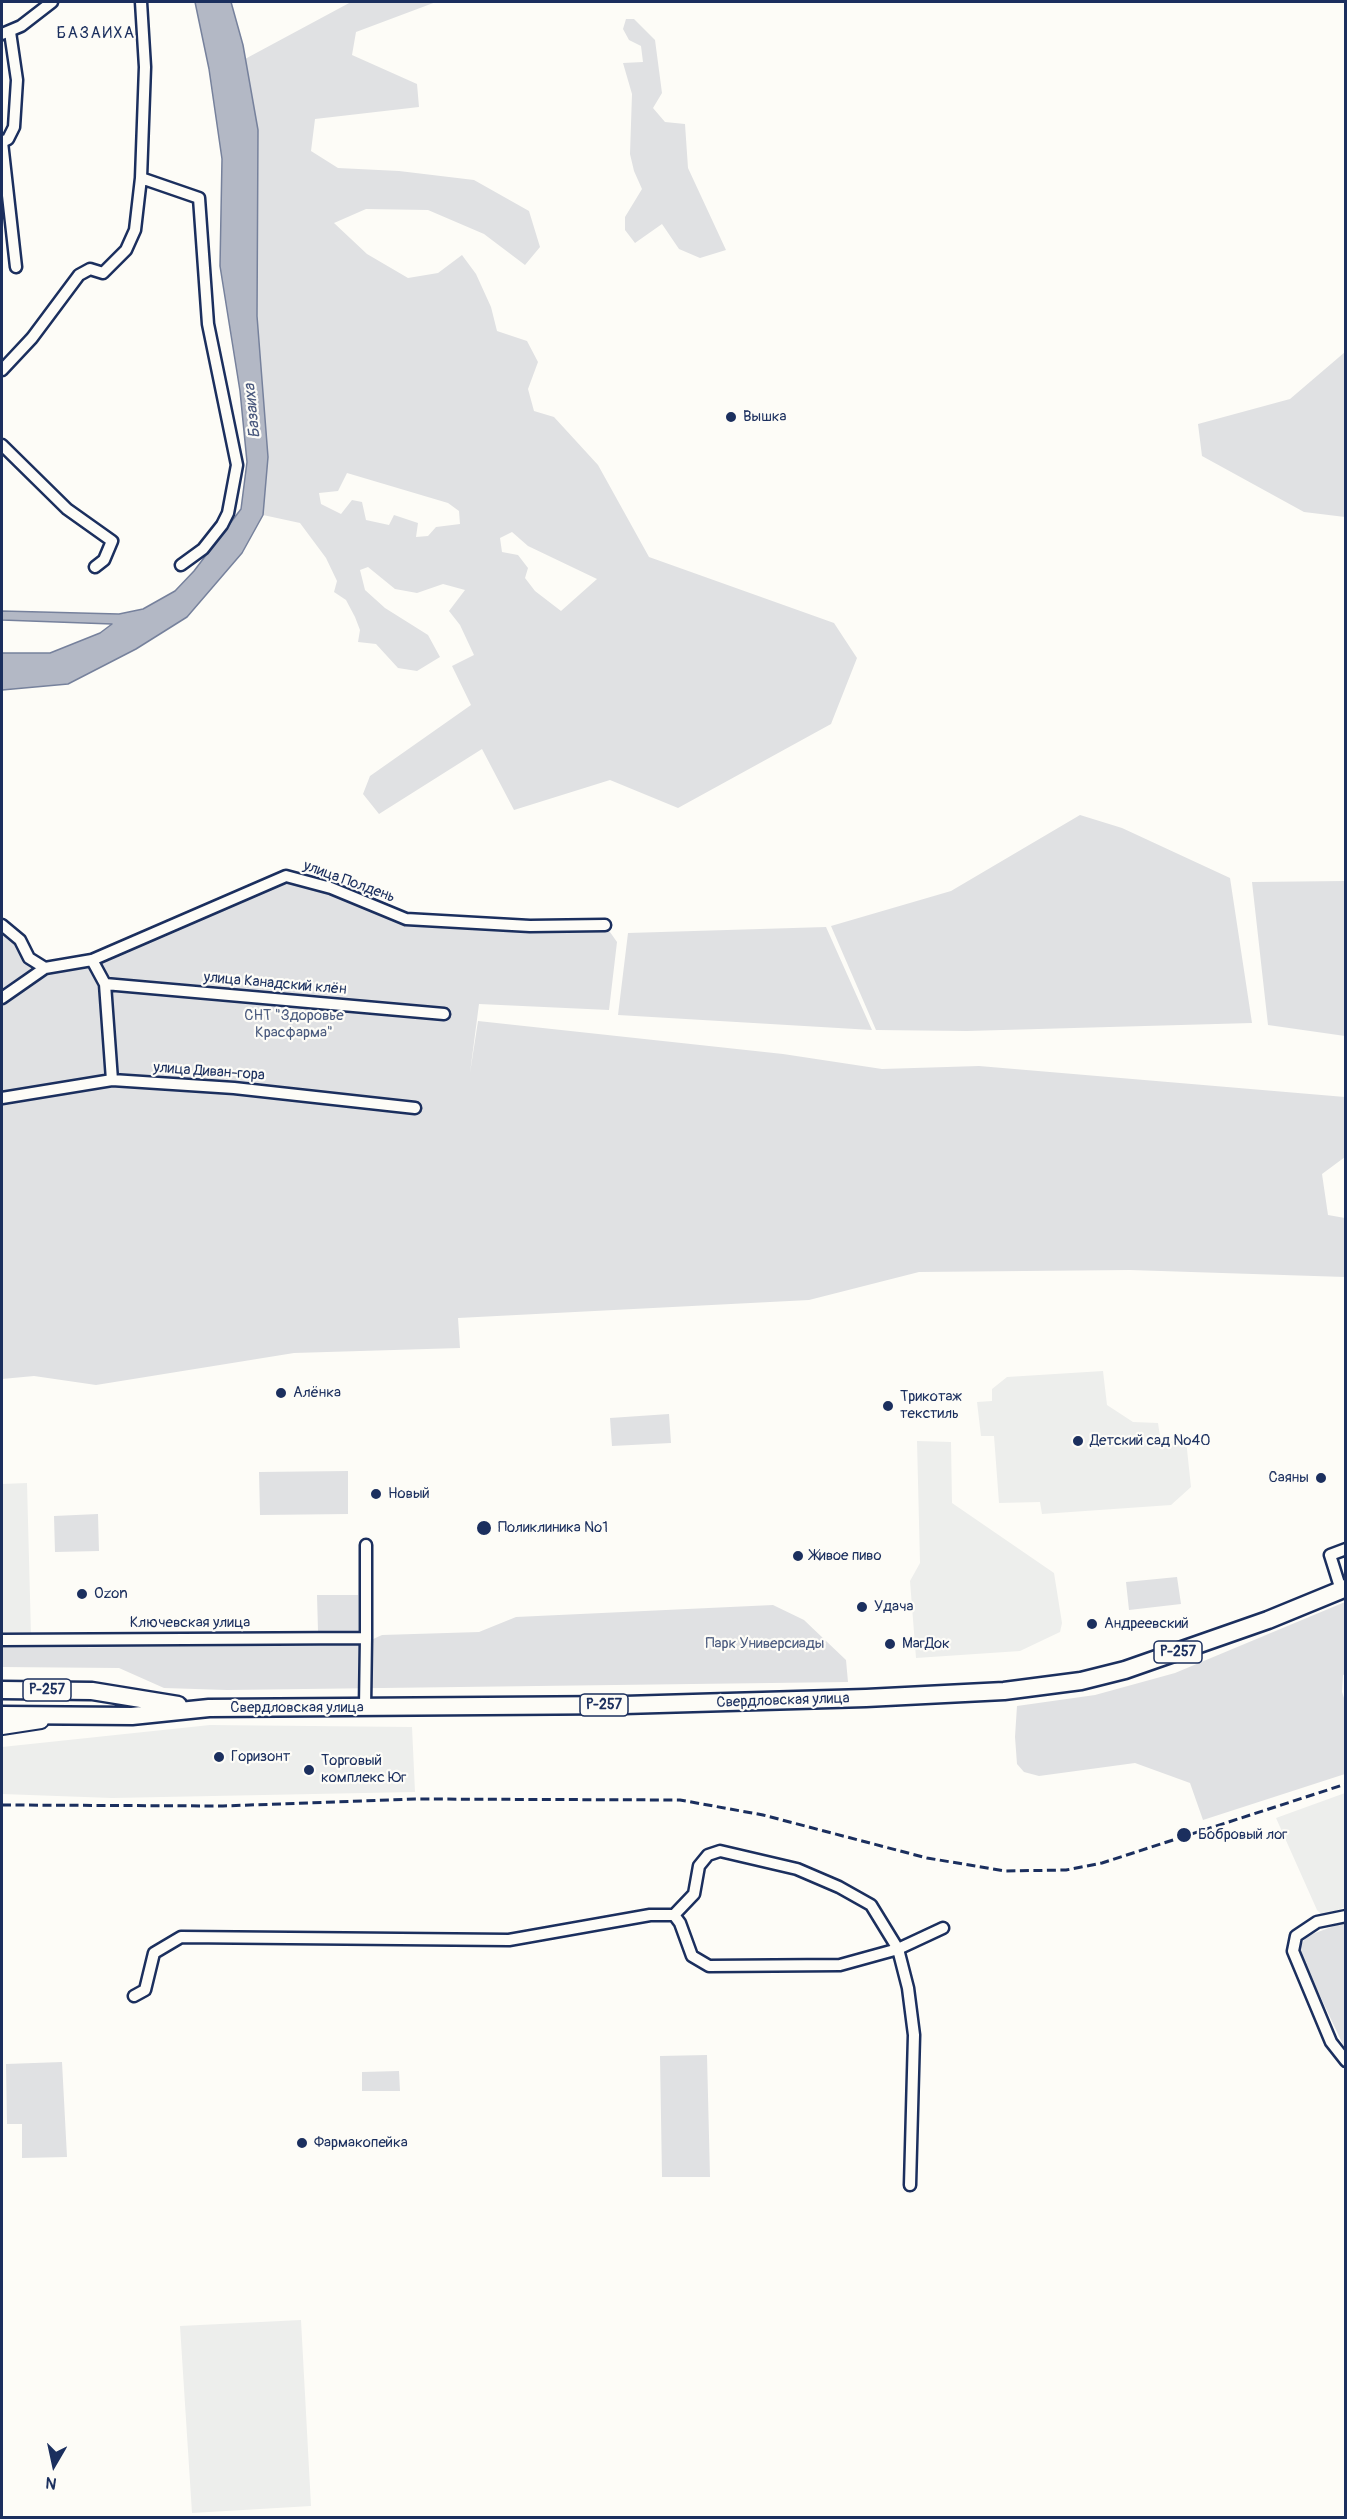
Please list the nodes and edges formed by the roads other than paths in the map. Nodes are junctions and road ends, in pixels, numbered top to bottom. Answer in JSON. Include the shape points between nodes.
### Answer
{"nodes":[{"id":1,"x":52,"y":2,"type":"edge"},
{"id":2,"x":141,"y":2,"type":"edge"},
{"id":3,"x":6,"y":33,"type":"edge"},
{"id":4,"x":2,"y":142,"type":"edge"},
{"id":5,"x":141,"y":178,"type":"junction"},
{"id":6,"x":16,"y":267,"type":"dead end"},
{"id":7,"x":2,"y":370,"type":"edge"},
{"id":8,"x":2,"y":445,"type":"edge"},
{"id":9,"x":181,"y":565,"type":"dead end"},
{"id":10,"x":95,"y":567,"type":"dead end"},
{"id":11,"x":605,"y":925,"type":"dead end"},
{"id":12,"x":2,"y":926,"type":"edge"},
{"id":13,"x":92,"y":960,"type":"junction"},
{"id":14,"x":45,"y":968,"type":"junction"},
{"id":15,"x":105,"y":984,"type":"junction"},
{"id":16,"x":2,"y":998,"type":"edge"},
{"id":17,"x":444,"y":1014,"type":"dead end"},
{"id":18,"x":112,"y":1080,"type":"junction"},
{"id":19,"x":2,"y":1098,"type":"edge"},
{"id":20,"x":415,"y":1108,"type":"dead end"},
{"id":21,"x":366,"y":1545,"type":"dead end"},
{"id":22,"x":1346,"y":1549,"type":"edge"},
{"id":23,"x":1343,"y":1589,"type":"edge"},
{"id":24,"x":367,"y":1633,"type":"junction"},
{"id":25,"x":2,"y":1640,"type":"edge"},
{"id":26,"x":2,"y":1690,"type":"edge"},
{"id":27,"x":365,"y":1707,"type":"junction"},
{"id":28,"x":203,"y":1709,"type":"junction"},
{"id":29,"x":2,"y":1715,"type":"edge"},
{"id":30,"x":81,"y":1715,"type":"junction"},
{"id":31,"x":2,"y":1726,"type":"edge"},
{"id":32,"x":674,"y":1915,"type":"junction"},
{"id":33,"x":1346,"y":1916,"type":"edge"},
{"id":34,"x":943,"y":1928,"type":"dead end"},
{"id":35,"x":898,"y":1949,"type":"junction"},
{"id":36,"x":134,"y":1996,"type":"dead end"},
{"id":37,"x":1346,"y":2061,"type":"edge"},
{"id":38,"x":910,"y":2185,"type":"dead end"}],
"edges":[{"from":1,"to":3,"type":"street"},
{"from":2,"to":5,"type":"street","via":[[145,67]]},
{"from":3,"to":4,"type":"street","via":[[17,80],[14,128]]},
{"from":4,"to":6,"type":"street"},
{"from":5,"to":7,"type":"street","via":[[135,230],[126,250],[104,273],[90,269],[79,275],[32,338]]},
{"from":5,"to":9,"type":"street","via":[[199,198],[208,324],[237,465],[222,525],[203,549]]},
{"from":8,"to":10,"type":"street","via":[[67,509],[112,541],[104,560]]},
{"from":11,"to":13,"type":"street","name":"улица Полдень","via":[[530,926],[406,919],[331,888],[286,876]]},
{"from":12,"to":14,"type":"street","via":[[20,940],[29,958]]},
{"from":13,"to":14,"type":"street","name":"улица Полдень"},
{"from":13,"to":15,"type":"street"},
{"from":14,"to":16,"type":"street","name":"улица Полдень"},
{"from":15,"to":17,"type":"street","name":"улица Канадский клён"},
{"from":15,"to":18,"type":"street"},
{"from":18,"to":19,"type":"street","name":"улица Диван-гора"},
{"from":18,"to":20,"type":"street","name":"улица Диван-гора","via":[[234,1088]]},
{"from":21,"to":24,"type":"street"},
{"from":22,"to":23,"type":"street","via":[[1330,1555]]},
{"from":23,"to":27,"type":"highway","name":"Свердловская улица","number":"Р-257","via":[[1125,1670],[1081,1681],[1004,1691],[624,1705]]},
{"from":24,"to":25,"type":"street","name":"Ключевская улица"},
{"from":24,"to":27,"type":"street"},
{"from":26,"to":28,"type":"highway","name":"Свердловская улица","number":"Р-257","via":[[92,1691]]},
{"from":27,"to":28,"type":"highway","name":"Свердловская улица","number":"Р-257"},
{"from":28,"to":30,"type":"highway","name":"Свердловская улица","number":"Р-257","via":[[132,1716]]},
{"from":29,"to":30,"type":"highway","name":"Свердловская улица","number":"Р-257"},
{"from":30,"to":31,"type":"main road"},
{"from":32,"to":35,"type":"street","via":[[692,1956],[709,1966],[840,1965]]},
{"from":32,"to":35,"type":"street","via":[[694,1894],[699,1866],[720,1851],[797,1869],[839,1887],[871,1905]]},
{"from":32,"to":36,"type":"street","via":[[650,1915],[508,1940],[182,1937],[154,1953],[145,1990]]},
{"from":33,"to":37,"type":"street","via":[[1317,1922],[1296,1936],[1293,1951],[1331,2042]]},
{"from":34,"to":35,"type":"street"},
{"from":35,"to":38,"type":"street","via":[[914,2035]]}]}
